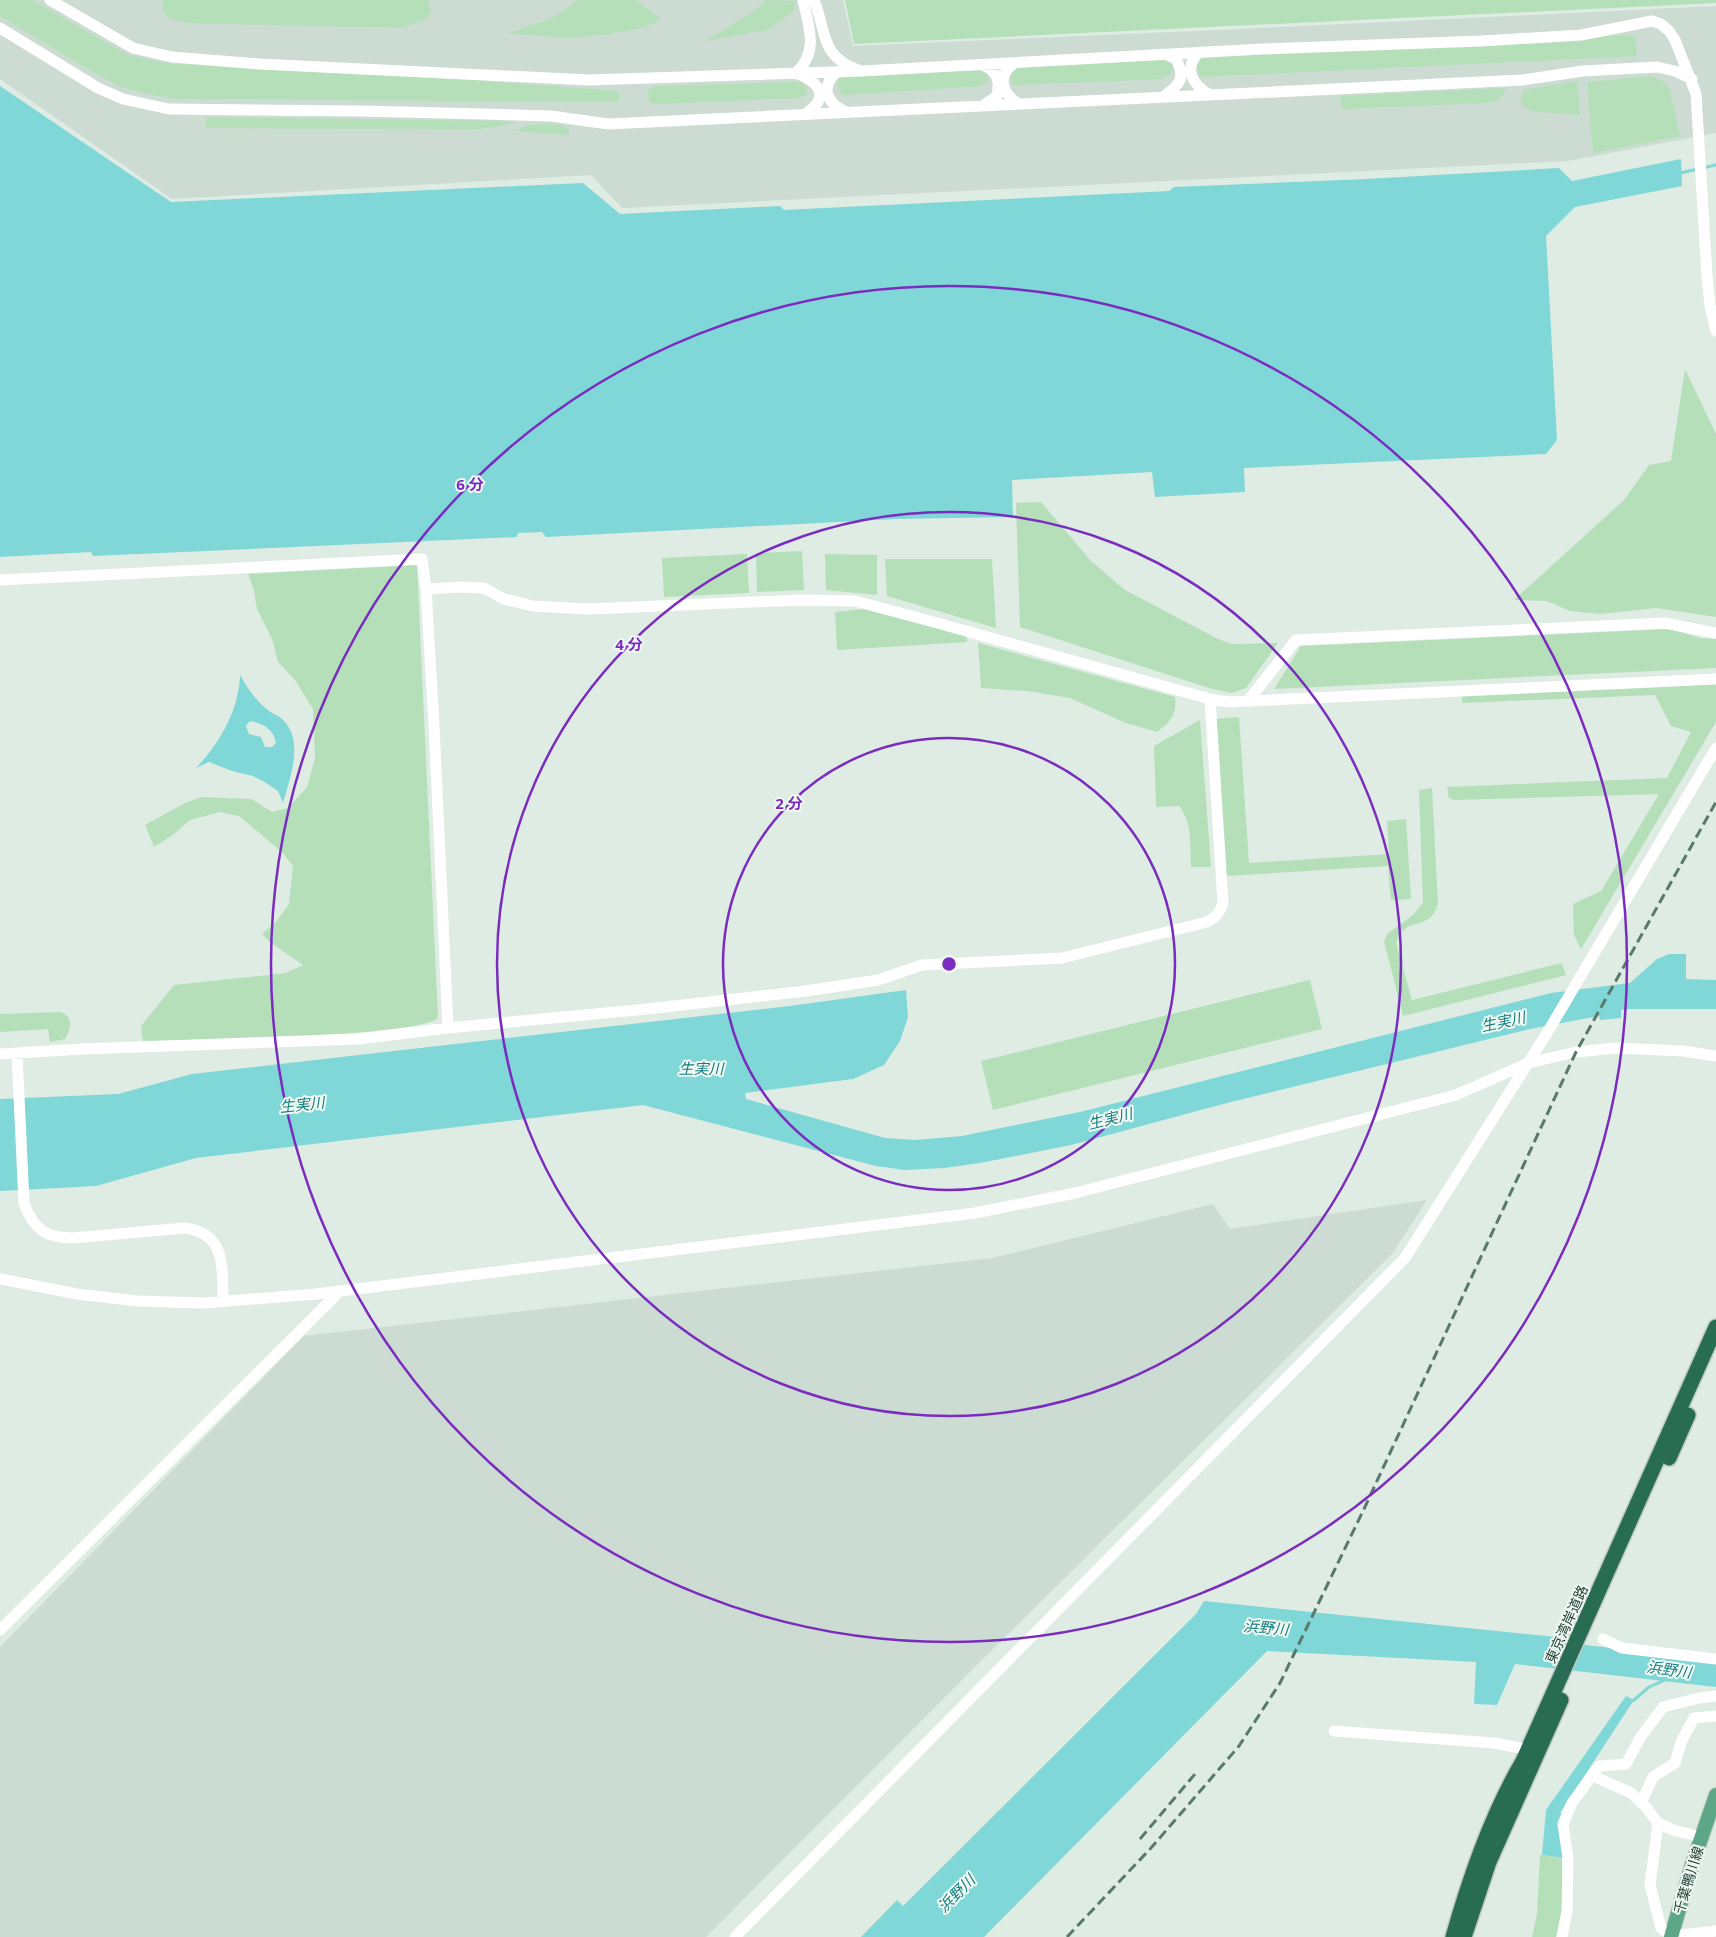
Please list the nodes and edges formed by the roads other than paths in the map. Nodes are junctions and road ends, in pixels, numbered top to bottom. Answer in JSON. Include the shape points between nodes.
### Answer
{"nodes":[{"id":1,"x":50,"y":0,"type":"edge"},
{"id":2,"x":803,"y":0,"type":"edge"},
{"id":3,"x":814,"y":0,"type":"edge"},
{"id":4,"x":0,"y":28,"type":"edge"},
{"id":5,"x":1198,"y":53,"type":"junction"},
{"id":6,"x":1167,"y":55,"type":"junction"},
{"id":7,"x":1015,"y":63,"type":"junction"},
{"id":8,"x":980,"y":65,"type":"junction"},
{"id":9,"x":862,"y":71,"type":"junction"},
{"id":10,"x":837,"y":72,"type":"junction"},
{"id":11,"x":796,"y":73,"type":"junction"},
{"id":12,"x":1692,"y":79,"type":"junction"},
{"id":13,"x":1210,"y":95,"type":"junction"},
{"id":14,"x":1163,"y":97,"type":"junction"},
{"id":15,"x":1017,"y":104,"type":"junction"},
{"id":16,"x":983,"y":105,"type":"junction"},
{"id":17,"x":846,"y":112,"type":"junction"},
{"id":18,"x":806,"y":114,"type":"junction"},
{"id":19,"x":1716,"y":331,"type":"edge"},
{"id":20,"x":0,"y":580,"type":"edge"},
{"id":21,"x":426,"y":589,"type":"junction"},
{"id":22,"x":1716,"y":633,"type":"edge"},
{"id":23,"x":1716,"y":679,"type":"edge"},
{"id":24,"x":1210,"y":699,"type":"junction"},
{"id":25,"x":1248,"y":701,"type":"junction"},
{"id":26,"x":1716,"y":748,"type":"edge"},
{"id":27,"x":448,"y":1028,"type":"junction"},
{"id":28,"x":0,"y":1054,"type":"edge"},
{"id":29,"x":17,"y":1054,"type":"junction"},
{"id":30,"x":1716,"y":1056,"type":"edge"},
{"id":31,"x":1528,"y":1063,"type":"junction"},
{"id":32,"x":0,"y":1279,"type":"edge"},
{"id":33,"x":340,"y":1291,"type":"junction"},
{"id":34,"x":223,"y":1302,"type":"junction"},
{"id":35,"x":1716,"y":1327,"type":"edge"},
{"id":36,"x":1716,"y":1351,"type":"edge"},
{"id":37,"x":0,"y":1630,"type":"edge"},
{"id":38,"x":1602,"y":1639,"type":"dead end"},
{"id":39,"x":1581,"y":1642,"type":"junction"},
{"id":40,"x":1716,"y":1659,"type":"edge"},
{"id":41,"x":1716,"y":1696,"type":"edge"},
{"id":42,"x":1716,"y":1716,"type":"edge"},
{"id":43,"x":1334,"y":1731,"type":"dead end"},
{"id":44,"x":1534,"y":1750,"type":"junction"},
{"id":45,"x":1593,"y":1776,"type":"junction"},
{"id":46,"x":1716,"y":1795,"type":"edge"},
{"id":47,"x":1642,"y":1803,"type":"junction"},
{"id":48,"x":1658,"y":1823,"type":"junction"},
{"id":49,"x":1701,"y":1837,"type":"junction"},
{"id":50,"x":1716,"y":1931,"type":"edge"},
{"id":51,"x":735,"y":1937,"type":"edge"},
{"id":52,"x":1453,"y":1937,"type":"edge"},
{"id":53,"x":1464,"y":1937,"type":"edge"},
{"id":54,"x":1562,"y":1937,"type":"edge"},
{"id":55,"x":1672,"y":1937,"type":"edge"}],
"edges":[{"from":1,"to":11,"type":"street","via":[[133,48],[172,57],[589,80]]},
{"from":2,"to":11,"type":"street","via":[[811,42],[809,57]]},
{"from":3,"to":9,"type":"street","via":[[830,51],[847,66]]},
{"from":4,"to":18,"type":"street","via":[[98,88],[123,99],[170,110],[494,114],[551,116],[608,124]]},
{"from":5,"to":6,"type":"street"},
{"from":5,"to":12,"type":"street","via":[[1581,35],[1652,21],[1669,31]]},
{"from":5,"to":13,"type":"street","via":[[1190,66],[1194,83]]},
{"from":6,"to":7,"type":"street"},
{"from":6,"to":14,"type":"street","via":[[1176,58],[1182,70],[1178,84]]},
{"from":7,"to":8,"type":"street"},
{"from":7,"to":15,"type":"street","via":[[1008,67],[1003,84],[1009,98]]},
{"from":8,"to":9,"type":"street"},
{"from":8,"to":16,"type":"street","via":[[991,68],[996,74],[998,89],[997,96]]},
{"from":9,"to":10,"type":"street"},
{"from":10,"to":11,"type":"street"},
{"from":10,"to":17,"type":"street","via":[[826,84],[828,93],[831,102]]},
{"from":11,"to":18,"type":"street","via":[[812,80],[820,93],[819,101]]},
{"from":12,"to":13,"type":"street","via":[[1657,67],[1583,71],[1522,80]]},
{"from":12,"to":19,"type":"street","via":[[1696,94],[1710,306]]},
{"from":13,"to":14,"type":"street"},
{"from":14,"to":15,"type":"street"},
{"from":15,"to":16,"type":"street"},
{"from":16,"to":17,"type":"street"},
{"from":17,"to":18,"type":"street"},
{"from":20,"to":21,"type":"street","via":[[422,559]]},
{"from":21,"to":24,"type":"street","via":[[484,588],[504,599],[533,606],[589,609],[802,600],[855,601]]},
{"from":21,"to":27,"type":"street"},
{"from":22,"to":25,"type":"street","via":[[1665,623],[1296,640]]},
{"from":23,"to":25,"type":"street"},
{"from":24,"to":25,"type":"street"},
{"from":24,"to":27,"type":"street","via":[[1223,903],[1218,914],[1207,922],[1062,958],[922,965],[878,980],[806,991]]},
{"from":26,"to":31,"type":"street"},
{"from":27,"to":29,"type":"street","via":[[358,1039]]},
{"from":28,"to":29,"type":"street"},
{"from":29,"to":34,"type":"street","via":[[24,1203],[35,1224],[45,1234],[60,1238],[184,1228],[201,1232],[216,1244],[220,1256]]},
{"from":30,"to":31,"type":"street","via":[[1616,1048],[1576,1052]]},
{"from":31,"to":33,"type":"street","via":[[1456,1095],[1075,1193],[993,1209]]},
{"from":31,"to":51,"type":"street","via":[[1404,1258]]},
{"from":32,"to":34,"type":"street","via":[[129,1300]]},
{"from":33,"to":34,"type":"street"},
{"from":33,"to":37,"type":"street"},
{"from":35,"to":39,"type":"highway","name":"東京湾岸道路"},
{"from":36,"to":39,"type":"highway","name":"東京湾岸道路"},
{"from":38,"to":40,"type":"street","via":[[1622,1648]]},
{"from":39,"to":44,"type":"highway","name":"東京湾岸道路"},
{"from":41,"to":45,"type":"street","via":[[1663,1707],[1626,1764],[1599,1766]]},
{"from":42,"to":47,"type":"street","via":[[1694,1718],[1675,1763],[1653,1777]]},
{"from":43,"to":44,"type":"street","via":[[1494,1743]]},
{"from":44,"to":52,"type":"highway","name":"東京湾岸道路","via":[[1498,1812],[1462,1903]]},
{"from":44,"to":53,"type":"highway","name":"東京湾岸道路","via":[[1489,1862]]},
{"from":45,"to":47,"type":"street","via":[[1631,1793]]},
{"from":45,"to":54,"type":"street","via":[[1572,1803],[1563,1824],[1568,1858],[1567,1911]]},
{"from":46,"to":49,"type":"main road","name":"千葉鴨川線"},
{"from":47,"to":48,"type":"street"},
{"from":48,"to":49,"type":"street"},
{"from":48,"to":55,"type":"street","via":[[1650,1885],[1661,1928]]},
{"from":49,"to":55,"type":"main road","name":"千葉鴨川線"},
{"from":50,"to":55,"type":"street"}]}
